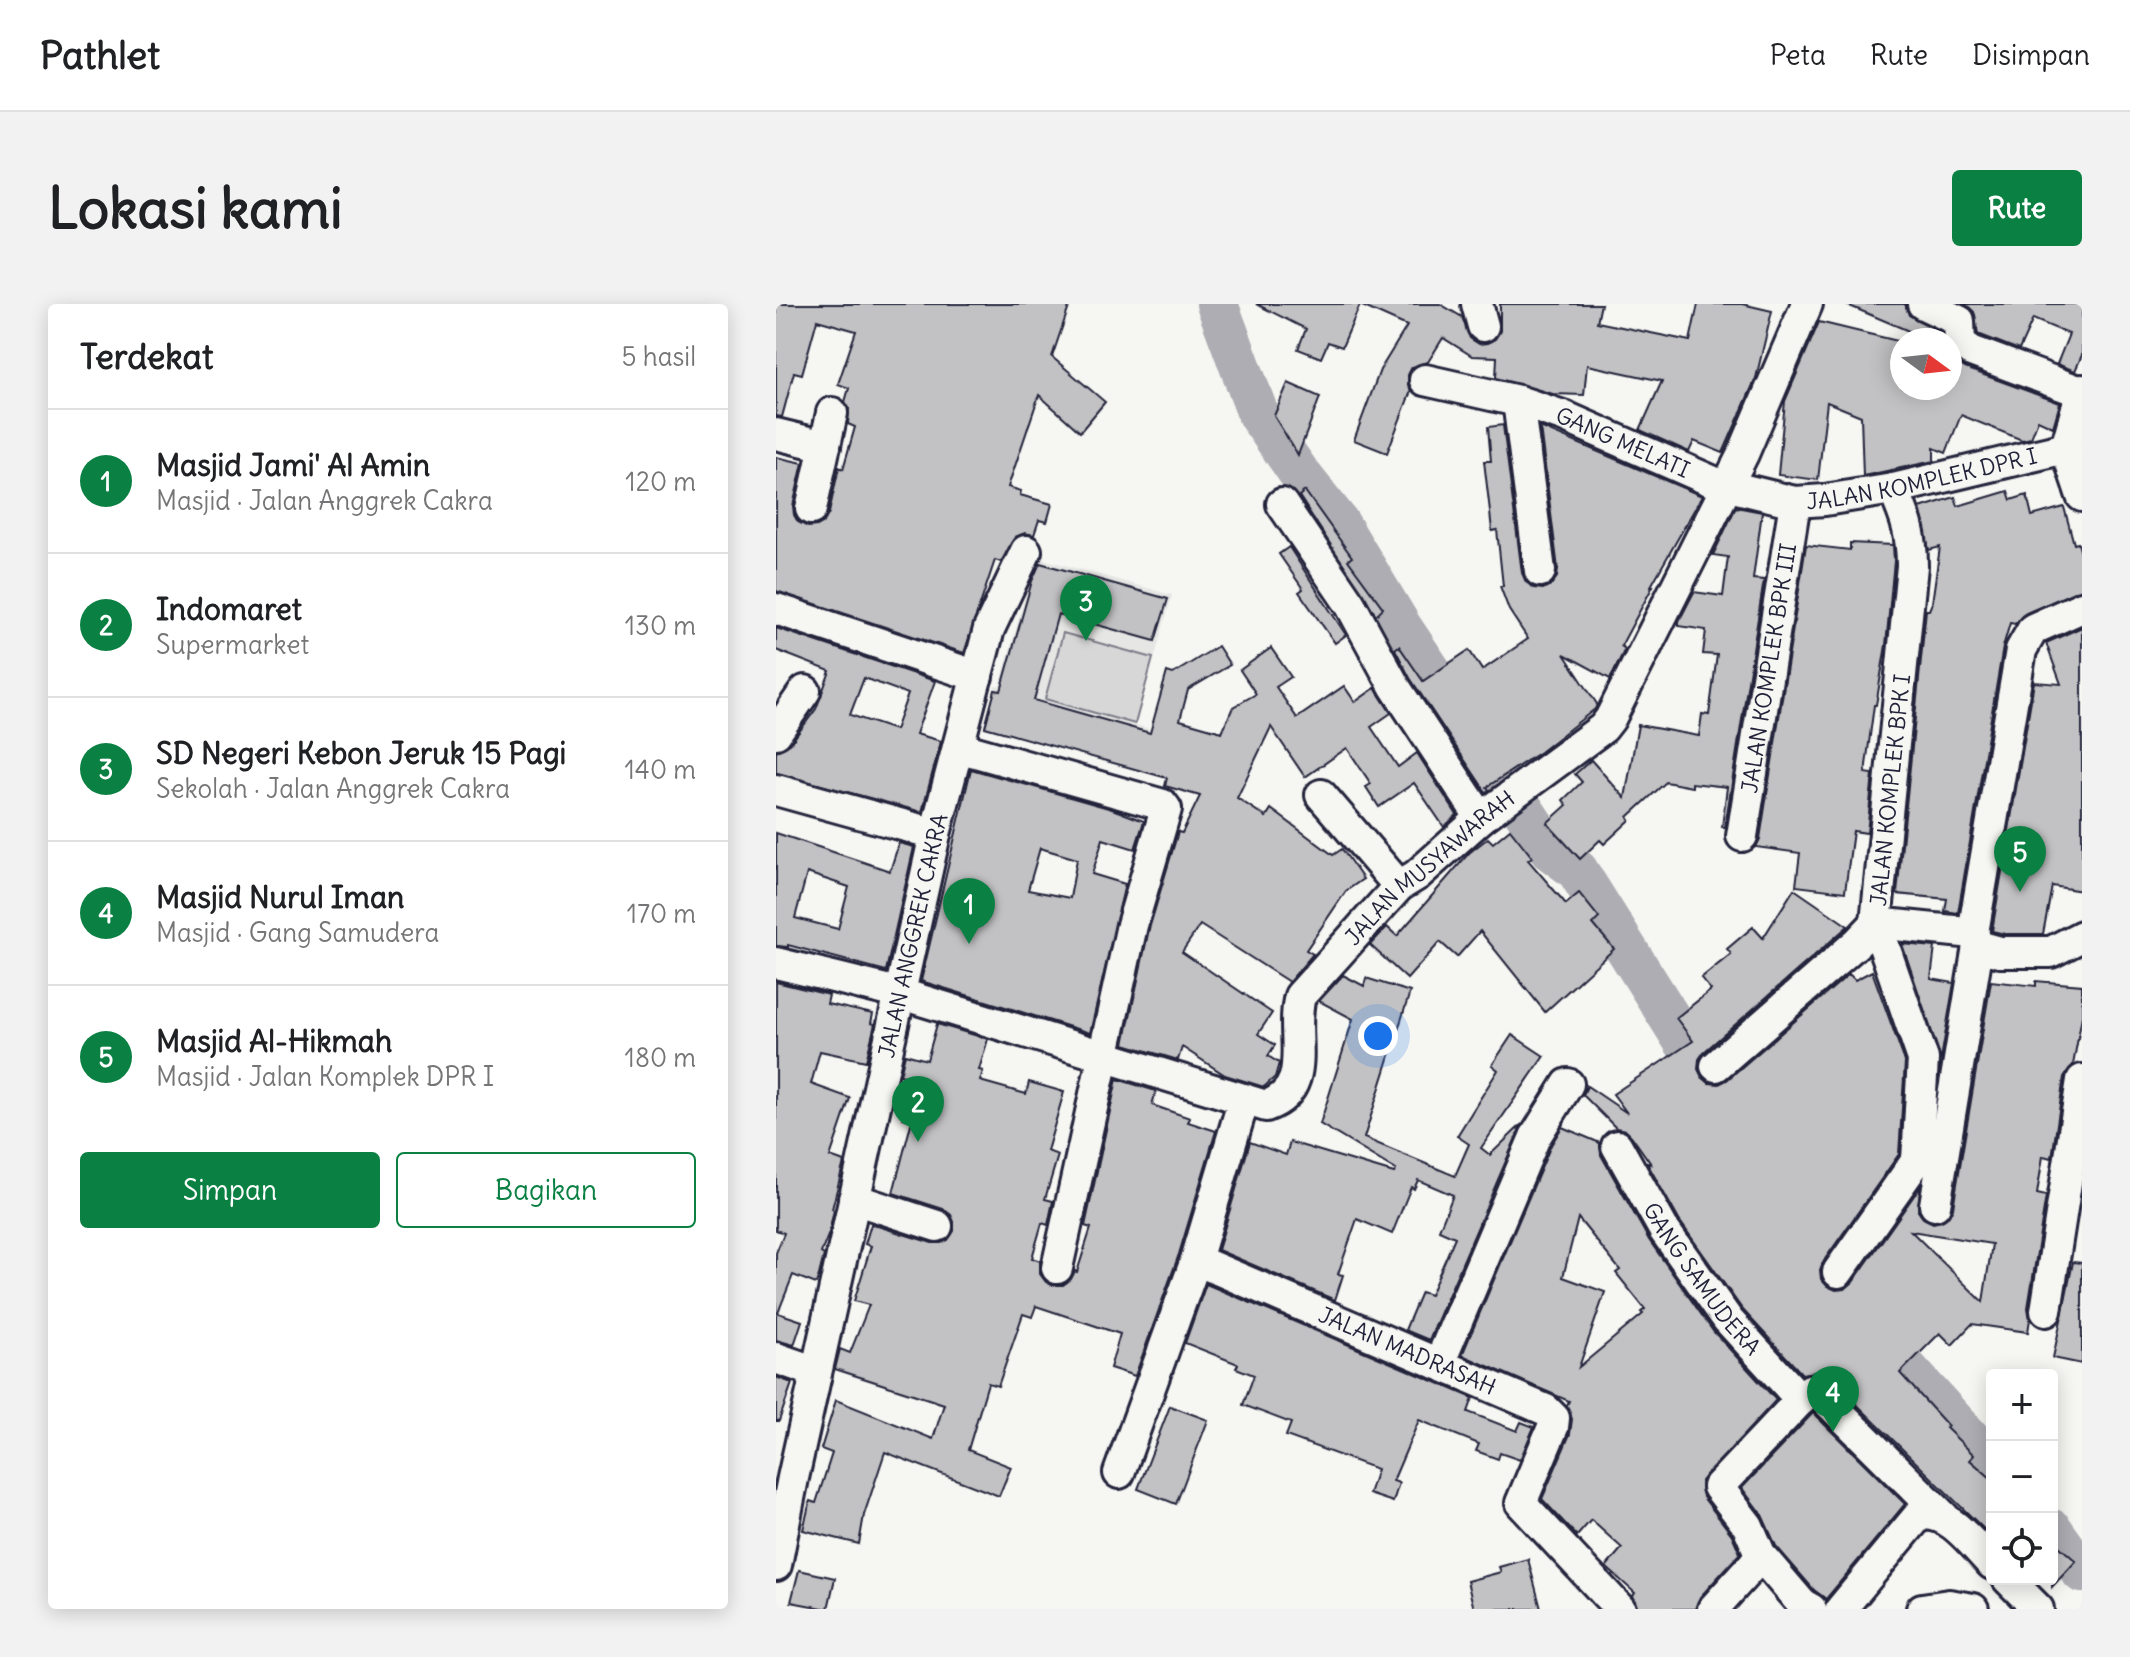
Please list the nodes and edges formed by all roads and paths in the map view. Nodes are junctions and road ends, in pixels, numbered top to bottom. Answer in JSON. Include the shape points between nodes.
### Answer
{"nodes":[{"id":1,"x":1923,"y":304,"type":"edge"},
{"id":2,"x":1798,"y":306,"type":"edge"},
{"id":3,"x":1425,"y":380,"type":"dead end"},
{"id":4,"x":2082,"y":391,"type":"edge"},
{"id":5,"x":1518,"y":401,"type":"junction"},
{"id":6,"x":832,"y":413,"type":"dead end"},
{"id":7,"x":776,"y":434,"type":"edge"},
{"id":8,"x":825,"y":446,"type":"junction"},
{"id":9,"x":2066,"y":448,"type":"junction"},
{"id":10,"x":1727,"y":485,"type":"junction"},
{"id":11,"x":1893,"y":489,"type":"junction"},
{"id":12,"x":2082,"y":496,"type":"edge"},
{"id":13,"x":1795,"y":502,"type":"junction"},
{"id":14,"x":1282,"y":504,"type":"dead end"},
{"id":15,"x":811,"y":509,"type":"dead end"},
{"id":16,"x":1026,"y":551,"type":"dead end"},
{"id":17,"x":1540,"y":571,"type":"dead end"},
{"id":18,"x":2082,"y":607,"type":"edge"},
{"id":19,"x":776,"y":609,"type":"edge"},
{"id":20,"x":977,"y":676,"type":"junction"},
{"id":21,"x":805,"y":691,"type":"dead end"},
{"id":22,"x":776,"y":733,"type":"edge"},
{"id":23,"x":958,"y":747,"type":"junction"},
{"id":24,"x":776,"y":790,"type":"edge"},
{"id":25,"x":1321,"y":795,"type":"dead end"},
{"id":26,"x":1482,"y":817,"type":"junction"},
{"id":27,"x":935,"y":834,"type":"junction"},
{"id":28,"x":1742,"y":836,"type":"dead end"},
{"id":29,"x":1399,"y":886,"type":"junction"},
{"id":30,"x":1876,"y":923,"type":"junction"},
{"id":31,"x":2082,"y":936,"type":"edge"},
{"id":32,"x":1976,"y":940,"type":"junction"},
{"id":33,"x":776,"y":963,"type":"edge"},
{"id":34,"x":898,"y":993,"type":"junction"},
{"id":35,"x":1103,"y":1056,"type":"junction"},
{"id":36,"x":1716,"y":1066,"type":"dead end"},
{"id":37,"x":2082,"y":1080,"type":"edge"},
{"id":38,"x":1568,"y":1084,"type":"dead end"},
{"id":39,"x":1244,"y":1099,"type":"junction"},
{"id":40,"x":1617,"y":1146,"type":"dead end"},
{"id":41,"x":854,"y":1199,"type":"junction"},
{"id":42,"x":1935,"y":1205,"type":"dead end"},
{"id":43,"x":937,"y":1226,"type":"dead end"},
{"id":44,"x":1196,"y":1260,"type":"junction"},
{"id":45,"x":1057,"y":1268,"type":"dead end"},
{"id":46,"x":1838,"y":1272,"type":"dead end"},
{"id":47,"x":2046,"y":1311,"type":"dead end"},
{"id":48,"x":776,"y":1358,"type":"edge"},
{"id":49,"x":1439,"y":1364,"type":"junction"},
{"id":50,"x":816,"y":1372,"type":"junction"},
{"id":51,"x":1801,"y":1400,"type":"junction"},
{"id":52,"x":1119,"y":1473,"type":"dead end"},
{"id":53,"x":1944,"y":1517,"type":"junction"},
{"id":54,"x":1761,"y":1556,"type":"junction"},
{"id":55,"x":1986,"y":1558,"type":"edge"},
{"id":56,"x":776,"y":1565,"type":"edge"},
{"id":57,"x":2014,"y":1585,"type":"edge"},
{"id":58,"x":1620,"y":1609,"type":"edge"},
{"id":59,"x":1713,"y":1609,"type":"edge"},
{"id":60,"x":1811,"y":1609,"type":"edge"},
{"id":61,"x":1841,"y":1609,"type":"edge"},
{"id":62,"x":1922,"y":1609,"type":"edge"},
{"id":63,"x":1973,"y":1609,"type":"edge"},
{"id":64,"x":2038,"y":1609,"type":"edge"}],
"edges":[{"from":1,"to":4,"type":"street","via":[[1959,321],[1960,343],[1971,351]]},
{"from":2,"to":10,"type":"street","name":"JALAN MUSYAWARAH"},
{"from":3,"to":5,"type":"street","name":"GANG MELATI"},
{"from":4,"to":9,"type":"street"},
{"from":5,"to":10,"type":"street","name":"GANG MELATI"},
{"from":5,"to":17,"type":"street"},
{"from":6,"to":8,"type":"street"},
{"from":7,"to":8,"type":"street"},
{"from":8,"to":15,"type":"street"},
{"from":9,"to":11,"type":"street","name":"JALAN KOMPLEK DPR I"},
{"from":9,"to":12,"type":"street","name":"JALAN KOMPLEK DPR I"},
{"from":10,"to":13,"type":"street","name":"JALAN KOMPLEK DPR I"},
{"from":10,"to":26,"type":"street","name":"JALAN MUSYAWARAH","via":[[1610,719]]},
{"from":11,"to":13,"type":"street","name":"JALAN KOMPLEK DPR I"},
{"from":11,"to":30,"type":"street","name":"JALAN KOMPLEK BPK I","via":[[1912,539],[1912,566]]},
{"from":13,"to":28,"type":"street","name":"JALAN KOMPLEK BPK III"},
{"from":14,"to":26,"type":"street"},
{"from":16,"to":20,"type":"street","name":"JALAN ANGGREK CAKRA","via":[[989,629]]},
{"from":18,"to":32,"type":"street","via":[[2033,629],[2021,650]]},
{"from":19,"to":20,"type":"street"},
{"from":20,"to":23,"type":"street","name":"JALAN ANGGREK CAKRA"},
{"from":21,"to":22,"type":"street"},
{"from":23,"to":27,"type":"street","name":"JALAN ANGGREK CAKRA"},
{"from":23,"to":35,"type":"street","via":[[1166,809],[1132,925]]},
{"from":24,"to":27,"type":"street"},
{"from":25,"to":29,"type":"street"},
{"from":26,"to":29,"type":"street","name":"JALAN MUSYAWARAH"},
{"from":27,"to":34,"type":"street","name":"JALAN ANGGREK CAKRA"},
{"from":29,"to":39,"type":"street","name":"JALAN MUSYAWARAH","via":[[1300,996],[1298,1072],[1292,1089],[1266,1106]]},
{"from":30,"to":32,"type":"street","name":"JALAN KOMPLEK BPK I"},
{"from":30,"to":36,"type":"street"},
{"from":30,"to":46,"type":"street","via":[[1923,1059],[1917,1160]]},
{"from":31,"to":32,"type":"street","name":"JALAN KOMPLEK BPK I","via":[[2051,952],[2000,952]]},
{"from":32,"to":42,"type":"street"},
{"from":33,"to":34,"type":"street","name":"JALAN MUSYAWARAH"},
{"from":34,"to":35,"type":"street","name":"JALAN MUSYAWARAH"},
{"from":34,"to":41,"type":"street","name":"JALAN ANGGREK CAKRA"},
{"from":35,"to":39,"type":"street","name":"JALAN MUSYAWARAH"},
{"from":35,"to":45,"type":"street"},
{"from":37,"to":47,"type":"street"},
{"from":38,"to":49,"type":"street","via":[[1535,1137]]},
{"from":39,"to":44,"type":"street"},
{"from":40,"to":51,"type":"street","name":"GANG SAMUDERA","via":[[1664,1230],[1728,1320]]},
{"from":41,"to":43,"type":"street"},
{"from":41,"to":50,"type":"street","name":"JALAN ANGGREK CAKRA"},
{"from":44,"to":49,"type":"street","name":"JALAN MADRASAH"},
{"from":44,"to":52,"type":"street"},
{"from":48,"to":50,"type":"street"},
{"from":49,"to":58,"type":"street","name":"JALAN MADRASAH","via":[[1554,1418],[1521,1503]]},
{"from":50,"to":56,"type":"street","name":"JALAN ANGGREK CAKRA"},
{"from":51,"to":53,"type":"street","via":[[1810,1390],[1817,1391]]},
{"from":51,"to":54,"type":"street","via":[[1718,1487],[1748,1526]]},
{"from":53,"to":55,"type":"street"},
{"from":53,"to":61,"type":"street","via":[[1919,1515]]},
{"from":54,"to":59,"type":"street"},
{"from":54,"to":60,"type":"street"},
{"from":57,"to":64,"type":"street"},
{"from":62,"to":63,"type":"street"}]}
